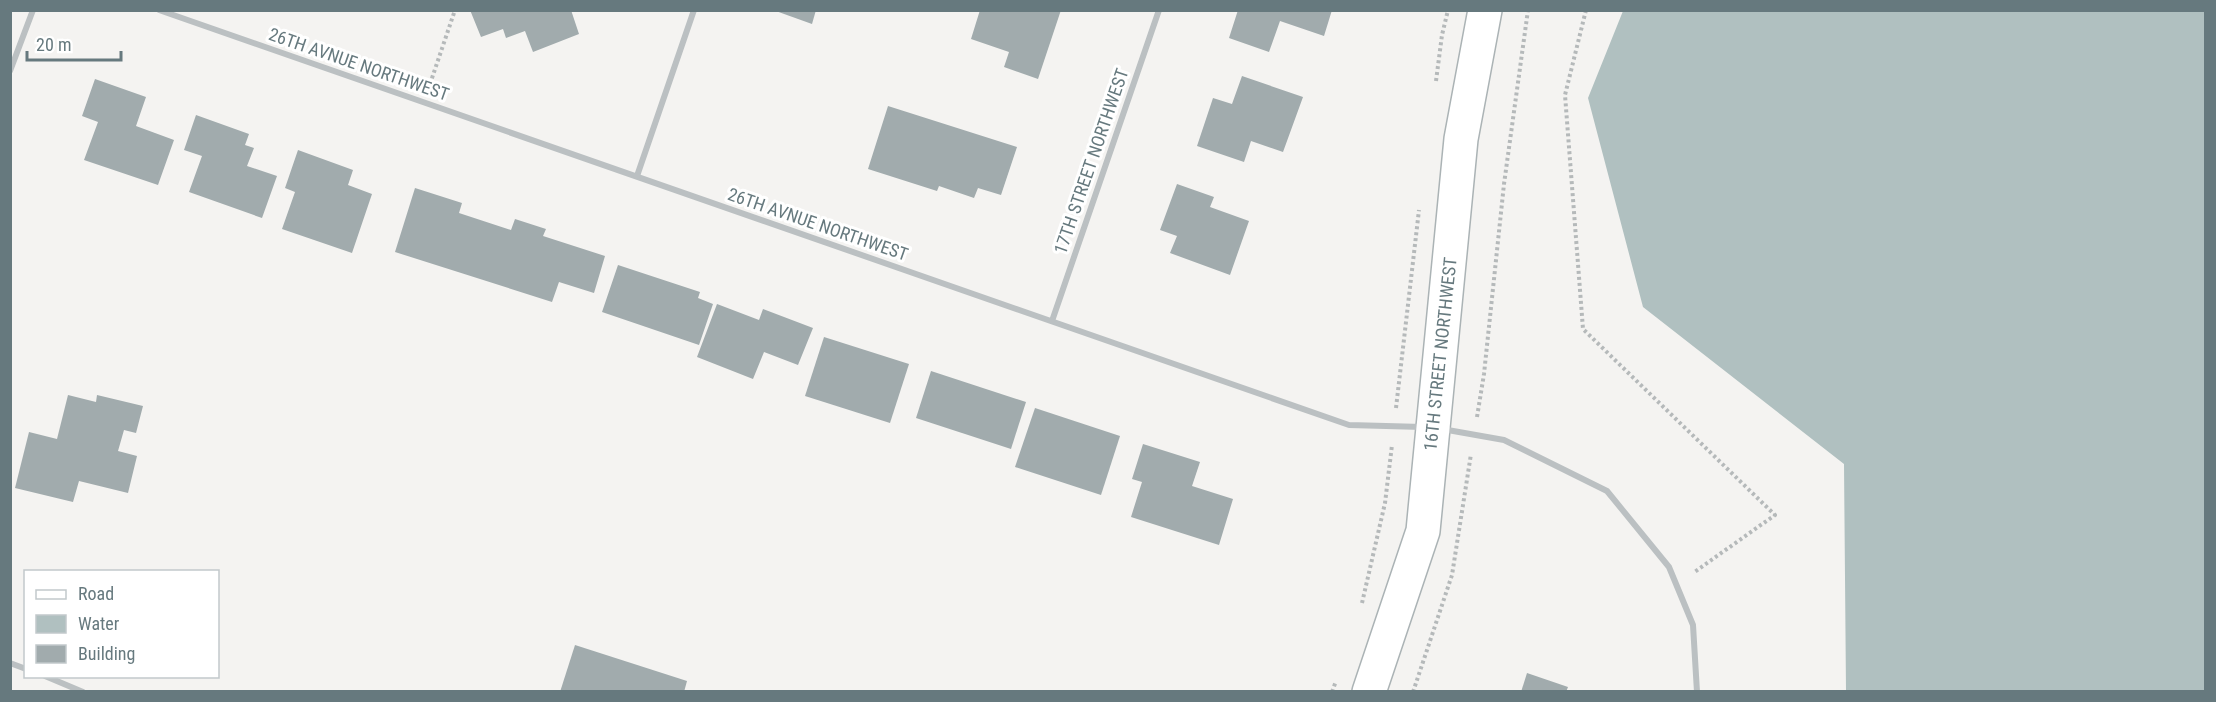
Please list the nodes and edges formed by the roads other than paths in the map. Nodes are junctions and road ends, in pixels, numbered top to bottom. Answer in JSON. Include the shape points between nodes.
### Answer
{"nodes":[{"id":1,"x":33,"y":10,"type":"edge"},
{"id":2,"x":159,"y":10,"type":"edge"},
{"id":3,"x":694,"y":10,"type":"edge"},
{"id":4,"x":1159,"y":10,"type":"edge"},
{"id":5,"x":1485,"y":10,"type":"edge"},
{"id":6,"x":10,"y":71,"type":"edge"},
{"id":7,"x":637,"y":176,"type":"junction"},
{"id":8,"x":1052,"y":321,"type":"junction"},
{"id":9,"x":1433,"y":427,"type":"junction"},
{"id":10,"x":50,"y":678,"type":"edge"},
{"id":11,"x":83,"y":692,"type":"edge"},
{"id":12,"x":1369,"y":692,"type":"edge"},
{"id":13,"x":1697,"y":692,"type":"edge"}],
"edges":[{"from":1,"to":6,"type":"street"},
{"from":2,"to":7,"type":"street","name":"26TH AVNUE NORTHWEST"},
{"from":3,"to":7,"type":"street"},
{"from":4,"to":8,"type":"street","name":"17TH STREET NORTHWEST"},
{"from":5,"to":9,"type":"street","name":"16TH STREET NORTHWEST","via":[[1461,139]]},
{"from":7,"to":8,"type":"street","name":"26TH AVNUE NORTHWEST"},
{"from":8,"to":9,"type":"street","name":"26TH AVNUE NORTHWEST","via":[[1349,425]]},
{"from":9,"to":12,"type":"street","name":"16TH STREET NORTHWEST","via":[[1423,531]]},
{"from":9,"to":13,"type":"street","name":"26TH AVNUE NORTHWEST","via":[[1504,440],[1606,491],[1669,567],[1677,584],[1693,625]]},
{"from":10,"to":11,"type":"street"}]}
